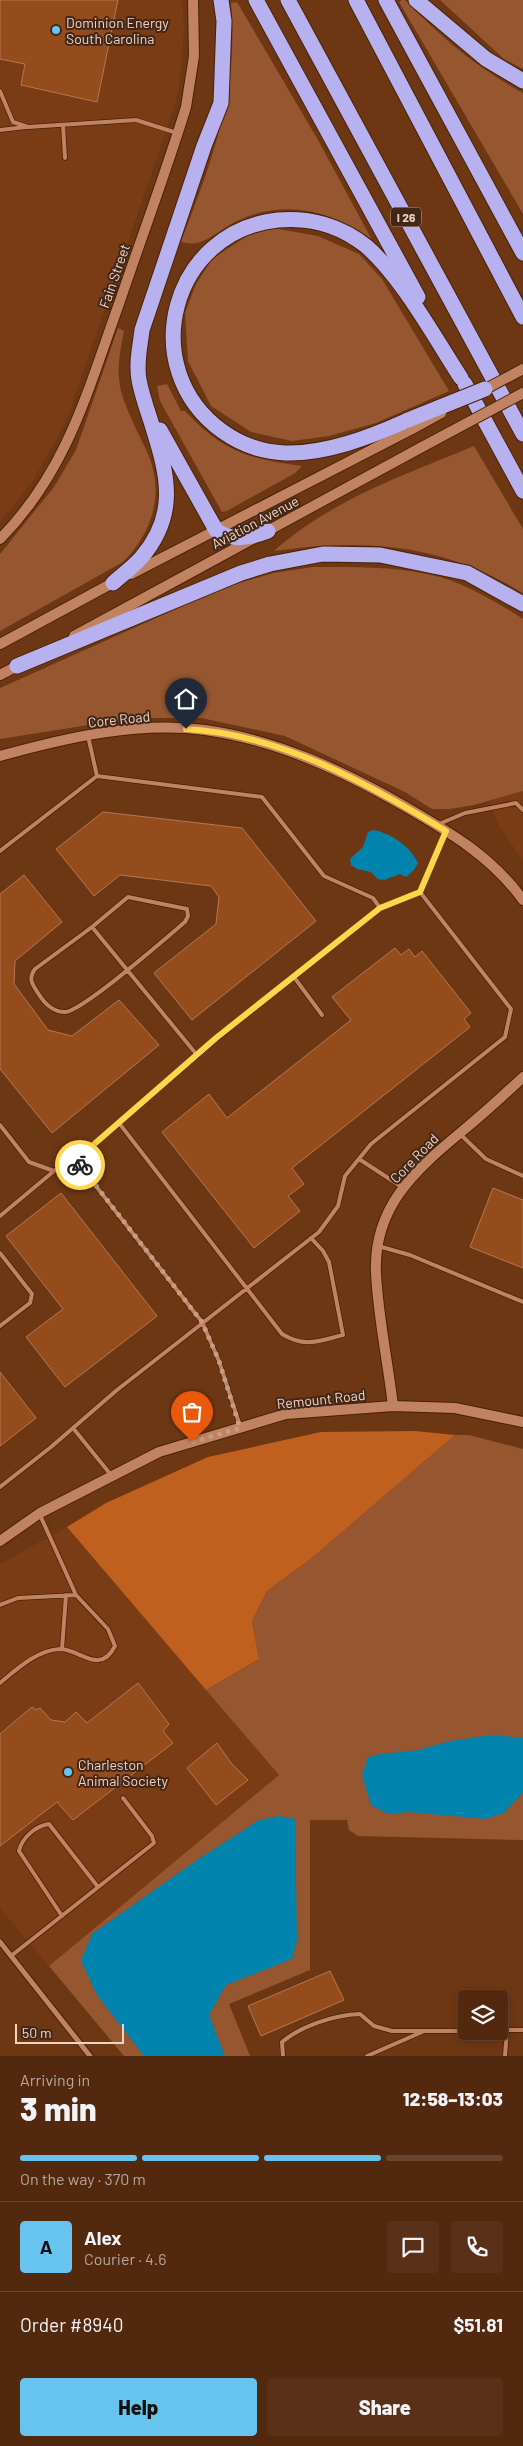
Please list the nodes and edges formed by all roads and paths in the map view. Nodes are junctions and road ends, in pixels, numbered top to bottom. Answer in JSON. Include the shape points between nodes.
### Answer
{"nodes":[{"id":1,"x":193,"y":0,"type":"edge"},
{"id":2,"x":221,"y":0,"type":"edge"},
{"id":3,"x":256,"y":0,"type":"edge"},
{"id":4,"x":288,"y":0,"type":"edge"},
{"id":5,"x":356,"y":0,"type":"edge"},
{"id":6,"x":386,"y":0,"type":"edge"},
{"id":7,"x":416,"y":0,"type":"edge"},
{"id":8,"x":523,"y":81,"type":"edge"},
{"id":9,"x":0,"y":91,"type":"edge"},
{"id":10,"x":63,"y":124,"type":"junction"},
{"id":11,"x":28,"y":127,"type":"junction"},
{"id":12,"x":0,"y":130,"type":"edge"},
{"id":13,"x":178,"y":133,"type":"junction"},
{"id":14,"x":65,"y":158,"type":"dead end"},
{"id":15,"x":523,"y":253,"type":"edge"},
{"id":16,"x":523,"y":317,"type":"edge"},
{"id":17,"x":523,"y":369,"type":"edge"},
{"id":18,"x":461,"y":378,"type":"junction"},
{"id":19,"x":485,"y":389,"type":"joint"},
{"id":20,"x":523,"y":393,"type":"edge"},
{"id":21,"x":148,"y":412,"type":"junction"},
{"id":22,"x":410,"y":424,"type":"junction"},
{"id":23,"x":523,"y":434,"type":"edge"},
{"id":24,"x":523,"y":491,"type":"edge"},
{"id":25,"x":216,"y":530,"type":"junction"},
{"id":26,"x":268,"y":531,"type":"junction"},
{"id":27,"x":0,"y":540,"type":"edge"},
{"id":28,"x":112,"y":583,"type":"junction"},
{"id":29,"x":523,"y":604,"type":"edge"},
{"id":30,"x":0,"y":644,"type":"edge"},
{"id":31,"x":17,"y":666,"type":"junction"},
{"id":32,"x":0,"y":675,"type":"edge"},
{"id":33,"x":88,"y":736,"type":"junction"},
{"id":34,"x":0,"y":756,"type":"edge"},
{"id":35,"x":96,"y":776,"type":"junction"},
{"id":36,"x":516,"y":802,"type":"junction"},
{"id":37,"x":523,"y":802,"type":"edge"},
{"id":38,"x":523,"y":810,"type":"edge"},
{"id":39,"x":436,"y":825,"type":"junction"},
{"id":40,"x":446,"y":831,"type":"junction"},
{"id":41,"x":0,"y":852,"type":"edge"},
{"id":42,"x":420,"y":892,"type":"junction"},
{"id":43,"x":523,"y":900,"type":"edge"},
{"id":44,"x":380,"y":908,"type":"junction"},
{"id":45,"x":92,"y":927,"type":"junction"},
{"id":46,"x":128,"y":970,"type":"junction"},
{"id":47,"x":294,"y":977,"type":"junction"},
{"id":48,"x":322,"y":1015,"type":"dead end"},
{"id":49,"x":197,"y":1055,"type":"junction"},
{"id":50,"x":521,"y":1082,"type":"edge"},
{"id":51,"x":119,"y":1123,"type":"junction"},
{"id":52,"x":0,"y":1125,"type":"edge"},
{"id":53,"x":460,"y":1133,"type":"junction"},
{"id":54,"x":74,"y":1158,"type":"junction"},
{"id":55,"x":359,"y":1158,"type":"junction"},
{"id":56,"x":54,"y":1171,"type":"junction"},
{"id":57,"x":523,"y":1176,"type":"edge"},
{"id":58,"x":402,"y":1187,"type":"junction"},
{"id":59,"x":0,"y":1216,"type":"edge"},
{"id":60,"x":311,"y":1238,"type":"junction"},
{"id":61,"x":378,"y":1246,"type":"junction"},
{"id":62,"x":0,"y":1253,"type":"edge"},
{"id":63,"x":247,"y":1287,"type":"junction"},
{"id":64,"x":523,"y":1302,"type":"edge"},
{"id":65,"x":202,"y":1322,"type":"junction"},
{"id":66,"x":0,"y":1326,"type":"edge"},
{"id":67,"x":393,"y":1406,"type":"junction"},
{"id":68,"x":523,"y":1422,"type":"edge"},
{"id":69,"x":73,"y":1428,"type":"junction"},
{"id":70,"x":240,"y":1428,"type":"junction"},
{"id":71,"x":112,"y":1477,"type":"junction"},
{"id":72,"x":0,"y":1487,"type":"edge"},
{"id":73,"x":40,"y":1513,"type":"junction"},
{"id":74,"x":0,"y":1541,"type":"edge"},
{"id":75,"x":76,"y":1594,"type":"junction"},
{"id":76,"x":66,"y":1595,"type":"junction"},
{"id":77,"x":0,"y":1605,"type":"edge"},
{"id":78,"x":62,"y":1649,"type":"junction"},
{"id":79,"x":0,"y":1683,"type":"edge"},
{"id":80,"x":124,"y":1798,"type":"dead end"},
{"id":81,"x":98,"y":1887,"type":"junction"},
{"id":82,"x":62,"y":1916,"type":"junction"},
{"id":83,"x":0,"y":1942,"type":"edge"},
{"id":84,"x":11,"y":1956,"type":"junction"},
{"id":85,"x":508,"y":2030,"type":"edge"},
{"id":86,"x":523,"y":2030,"type":"edge"},
{"id":87,"x":425,"y":2031,"type":"junction"},
{"id":88,"x":458,"y":2031,"type":"edge"},
{"id":89,"x":506,"y":2040,"type":"edge"},
{"id":90,"x":90,"y":2056,"type":"edge"},
{"id":91,"x":283,"y":2056,"type":"edge"},
{"id":92,"x":367,"y":2056,"type":"edge"},
{"id":93,"x":505,"y":2056,"type":"edge"}],
"edges":[{"from":1,"to":13,"type":"street","name":"Fain Street","via":[[194,56]]},
{"from":2,"to":21,"type":"highway","via":[[224,21],[221,103],[142,330],[139,379]]},
{"from":3,"to":18,"type":"highway"},
{"from":4,"to":23,"type":"highway","number":"I 26"},
{"from":5,"to":16,"type":"highway"},
{"from":6,"to":15,"type":"highway"},
{"from":7,"to":8,"type":"highway","via":[[486,59]]},
{"from":9,"to":11,"type":"lane","via":[[14,122]]},
{"from":10,"to":11,"type":"lane"},
{"from":10,"to":13,"type":"lane","via":[[136,120]]},
{"from":10,"to":14,"type":"lane"},
{"from":11,"to":12,"type":"lane"},
{"from":13,"to":27,"type":"street","name":"Fain Street","via":[[68,442],[35,500]]},
{"from":17,"to":19,"type":"street","bridge":true},
{"from":18,"to":22,"type":"highway","via":[[383,263],[366,246],[328,225],[285,220],[254,225],[212,247],[191,272],[175,314],[174,357],[182,383],[195,406],[230,437],[268,451],[301,453],[327,449]]},
{"from":18,"to":24,"type":"highway"},
{"from":19,"to":22,"type":"highway","bridge":true},
{"from":20,"to":26,"type":"street","name":"Aviation Avenue","bridge":true},
{"from":21,"to":25,"type":"highway"},
{"from":21,"to":28,"type":"highway","via":[[168,485],[164,512],[156,535],[144,554]]},
{"from":22,"to":25,"type":"street","name":"Aviation Avenue"},
{"from":25,"to":26,"type":"highway","via":[[233,538],[256,536]]},
{"from":25,"to":28,"type":"street","name":"Aviation Avenue"},
{"from":26,"to":31,"type":"street","name":"Aviation Avenue"},
{"from":28,"to":30,"type":"street","name":"Aviation Avenue"},
{"from":29,"to":31,"type":"highway","via":[[467,572],[380,554],[323,554],[270,564],[241,574]]},
{"from":31,"to":32,"type":"street","name":"Aviation Avenue"},
{"from":33,"to":34,"type":"street","name":"Core Road"},
{"from":33,"to":35,"type":"lane"},
{"from":33,"to":39,"type":"street","name":"Core Road","via":[[142,729],[204,730],[265,744],[295,753],[342,774]]},
{"from":35,"to":41,"type":"lane"},
{"from":35,"to":44,"type":"lane","via":[[262,797],[324,876],[373,898]]},
{"from":36,"to":37,"type":"lane"},
{"from":36,"to":38,"type":"lane"},
{"from":36,"to":39,"type":"lane","via":[[465,813]]},
{"from":39,"to":40,"type":"street","name":"Core Road"},
{"from":40,"to":42,"type":"lane"},
{"from":40,"to":43,"type":"street","name":"Core Road","via":[[488,859]]},
{"from":42,"to":44,"type":"lane"},
{"from":42,"to":55,"type":"lane","via":[[511,1009],[505,1037],[371,1144]]},
{"from":44,"to":47,"type":"lane"},
{"from":45,"to":46,"type":"lane"},
{"from":45,"to":46,"type":"lane","via":[[128,897],[188,909],[185,922]]},
{"from":45,"to":46,"type":"lane","via":[[31,974],[31,982],[43,1000],[52,1009],[66,1012],[76,1009]]},
{"from":46,"to":49,"type":"lane"},
{"from":47,"to":48,"type":"lane"},
{"from":47,"to":49,"type":"lane"},
{"from":49,"to":51,"type":"lane"},
{"from":50,"to":53,"type":"street","name":"Core Road"},
{"from":51,"to":54,"type":"lane"},
{"from":51,"to":63,"type":"lane"},
{"from":52,"to":56,"type":"lane","via":[[29,1162]]},
{"from":53,"to":57,"type":"lane","via":[[486,1158]]},
{"from":53,"to":58,"type":"street","name":"Core Road"},
{"from":54,"to":56,"type":"lane"},
{"from":54,"to":65,"type":"lane"},
{"from":55,"to":58,"type":"lane"},
{"from":55,"to":60,"type":"lane","via":[[345,1176],[338,1206]]},
{"from":56,"to":59,"type":"lane"},
{"from":58,"to":61,"type":"street","name":"Core Road","via":[[385,1220]]},
{"from":60,"to":63,"type":"lane"},
{"from":60,"to":63,"type":"lane","via":[[329,1262],[343,1335],[309,1344],[293,1341],[282,1334]]},
{"from":61,"to":64,"type":"lane","via":[[410,1255]]},
{"from":61,"to":67,"type":"street","name":"Core Road","via":[[376,1273]]},
{"from":62,"to":66,"type":"lane","via":[[32,1294],[30,1303]]},
{"from":63,"to":65,"type":"lane"},
{"from":65,"to":69,"type":"lane"},
{"from":65,"to":70,"type":"lane","via":[[219,1361]]},
{"from":67,"to":68,"type":"street","name":"Remount Road","via":[[455,1408]]},
{"from":67,"to":70,"type":"street","name":"Remount Road","via":[[286,1414]]},
{"from":69,"to":71,"type":"lane"},
{"from":69,"to":72,"type":"lane"},
{"from":70,"to":71,"type":"street","name":"Remount Road","via":[[160,1452]]},
{"from":71,"to":73,"type":"street","name":"Remount Road"},
{"from":73,"to":74,"type":"street","name":"Remount Road"},
{"from":73,"to":75,"type":"lane"},
{"from":75,"to":76,"type":"lane"},
{"from":75,"to":78,"type":"lane","via":[[108,1629],[114,1646],[111,1654],[98,1661]]},
{"from":76,"to":77,"type":"lane","via":[[18,1598]]},
{"from":76,"to":78,"type":"lane"},
{"from":78,"to":79,"type":"lane","via":[[33,1657]]},
{"from":80,"to":81,"type":"lane","via":[[152,1836],[154,1844]]},
{"from":81,"to":82,"type":"lane"},
{"from":81,"to":82,"type":"lane","via":[[49,1824],[42,1825],[21,1841],[19,1851]]},
{"from":82,"to":84,"type":"lane"},
{"from":83,"to":84,"type":"street"},
{"from":84,"to":90,"type":"street"},
{"from":85,"to":86,"type":"lane"},
{"from":87,"to":88,"type":"lane"},
{"from":87,"to":91,"type":"lane","via":[[392,2031],[374,2026],[360,2014],[350,2015],[294,2032],[282,2042]]},
{"from":87,"to":92,"type":"lane"},
{"from":89,"to":93,"type":"lane"}]}
